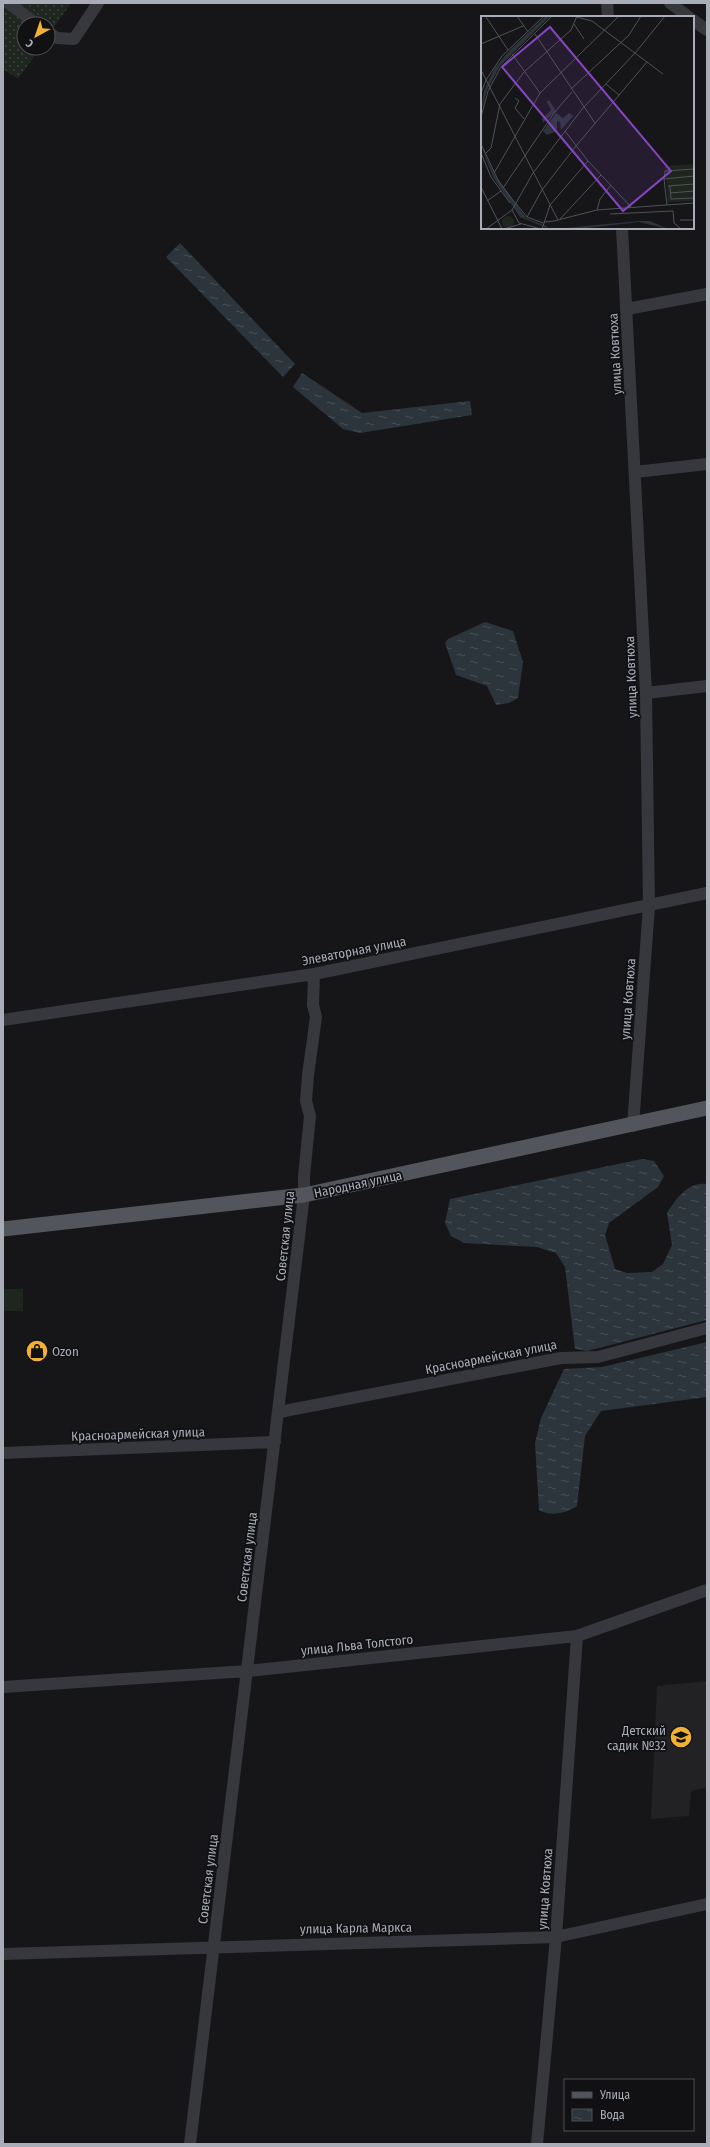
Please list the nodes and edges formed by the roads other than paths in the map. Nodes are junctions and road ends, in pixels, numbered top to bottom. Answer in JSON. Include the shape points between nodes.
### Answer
{"nodes":[{"id":1,"x":8,"y":3,"type":"edge"},
{"id":2,"x":98,"y":3,"type":"edge"},
{"id":3,"x":607,"y":3,"type":"edge"},
{"id":4,"x":670,"y":3,"type":"edge"},
{"id":5,"x":26,"y":16,"type":"edge"},
{"id":6,"x":608,"y":16,"type":"edge"},
{"id":7,"x":688,"y":16,"type":"edge"},
{"id":8,"x":694,"y":21,"type":"edge"},
{"id":9,"x":707,"y":30,"type":"edge"},
{"id":10,"x":56,"y":37,"type":"edge"},
{"id":11,"x":622,"y":229,"type":"edge"},
{"id":12,"x":707,"y":294,"type":"edge"},
{"id":13,"x":627,"y":309,"type":"junction"},
{"id":14,"x":707,"y":464,"type":"edge"},
{"id":15,"x":635,"y":472,"type":"junction"},
{"id":16,"x":707,"y":686,"type":"edge"},
{"id":17,"x":646,"y":693,"type":"junction"},
{"id":18,"x":707,"y":893,"type":"edge"},
{"id":19,"x":649,"y":906,"type":"junction"},
{"id":20,"x":314,"y":974,"type":"junction"},
{"id":21,"x":3,"y":1020,"type":"edge"},
{"id":22,"x":707,"y":1108,"type":"edge"},
{"id":23,"x":633,"y":1126,"type":"junction"},
{"id":24,"x":304,"y":1195,"type":"junction"},
{"id":25,"x":3,"y":1229,"type":"edge"},
{"id":26,"x":707,"y":1328,"type":"edge"},
{"id":27,"x":278,"y":1412,"type":"junction"},
{"id":28,"x":275,"y":1442,"type":"junction"},
{"id":29,"x":3,"y":1453,"type":"edge"},
{"id":30,"x":707,"y":1590,"type":"edge"},
{"id":31,"x":577,"y":1636,"type":"junction"},
{"id":32,"x":248,"y":1671,"type":"junction"},
{"id":33,"x":3,"y":1687,"type":"edge"},
{"id":34,"x":707,"y":1904,"type":"edge"},
{"id":35,"x":556,"y":1937,"type":"junction"},
{"id":36,"x":214,"y":1946,"type":"junction"},
{"id":37,"x":3,"y":1954,"type":"edge"},
{"id":38,"x":190,"y":2144,"type":"edge"},
{"id":39,"x":537,"y":2144,"type":"edge"}],
"edges":[{"from":1,"to":5,"type":"street"},
{"from":2,"to":10,"type":"street","via":[[74,39]]},
{"from":3,"to":6,"type":"street"},
{"from":4,"to":7,"type":"street"},
{"from":8,"to":9,"type":"street"},
{"from":11,"to":13,"type":"street","name":"улица Ковтюха"},
{"from":12,"to":13,"type":"street"},
{"from":13,"to":15,"type":"street","name":"улица Ковтюха"},
{"from":14,"to":15,"type":"street"},
{"from":15,"to":17,"type":"street","name":"улица Ковтюха"},
{"from":16,"to":17,"type":"street"},
{"from":17,"to":19,"type":"street","name":"улица Ковтюха"},
{"from":18,"to":19,"type":"street","name":"Элеваторная улица"},
{"from":19,"to":20,"type":"street","name":"Элеваторная улица"},
{"from":19,"to":23,"type":"street","name":"улица Ковтюха"},
{"from":20,"to":21,"type":"street","name":"Элеваторная улица"},
{"from":20,"to":24,"type":"street","name":"Советская улица","via":[[313,1005],[316,1017],[306,1101],[310,1116]]},
{"from":22,"to":23,"type":"main road","name":"Народная улица"},
{"from":23,"to":24,"type":"main road","name":"Народная улица"},
{"from":24,"to":25,"type":"main road","name":"Народная улица"},
{"from":24,"to":27,"type":"street","name":"Советская улица"},
{"from":26,"to":27,"type":"street","name":"Красноармейская улица","via":[[598,1357],[561,1358]]},
{"from":27,"to":28,"type":"street","name":"Советская улица"},
{"from":28,"to":29,"type":"street","name":"Красноармейская улица"},
{"from":28,"to":32,"type":"street","name":"Советская улица"},
{"from":30,"to":31,"type":"street","name":"улица Льва Толстого"},
{"from":31,"to":32,"type":"street","name":"улица Льва Толстого"},
{"from":31,"to":35,"type":"street","name":"улица Ковтюха"},
{"from":32,"to":33,"type":"street","name":"улица Льва Толстого"},
{"from":32,"to":36,"type":"street","name":"Советская улица"},
{"from":34,"to":35,"type":"street","name":"улица Карла Маркса"},
{"from":35,"to":36,"type":"street","name":"улица Карла Маркса"},
{"from":35,"to":39,"type":"street","name":"улица Ковтюха"},
{"from":36,"to":37,"type":"street","name":"улица Карла Маркса"},
{"from":36,"to":38,"type":"street","name":"Советская улица"}]}
